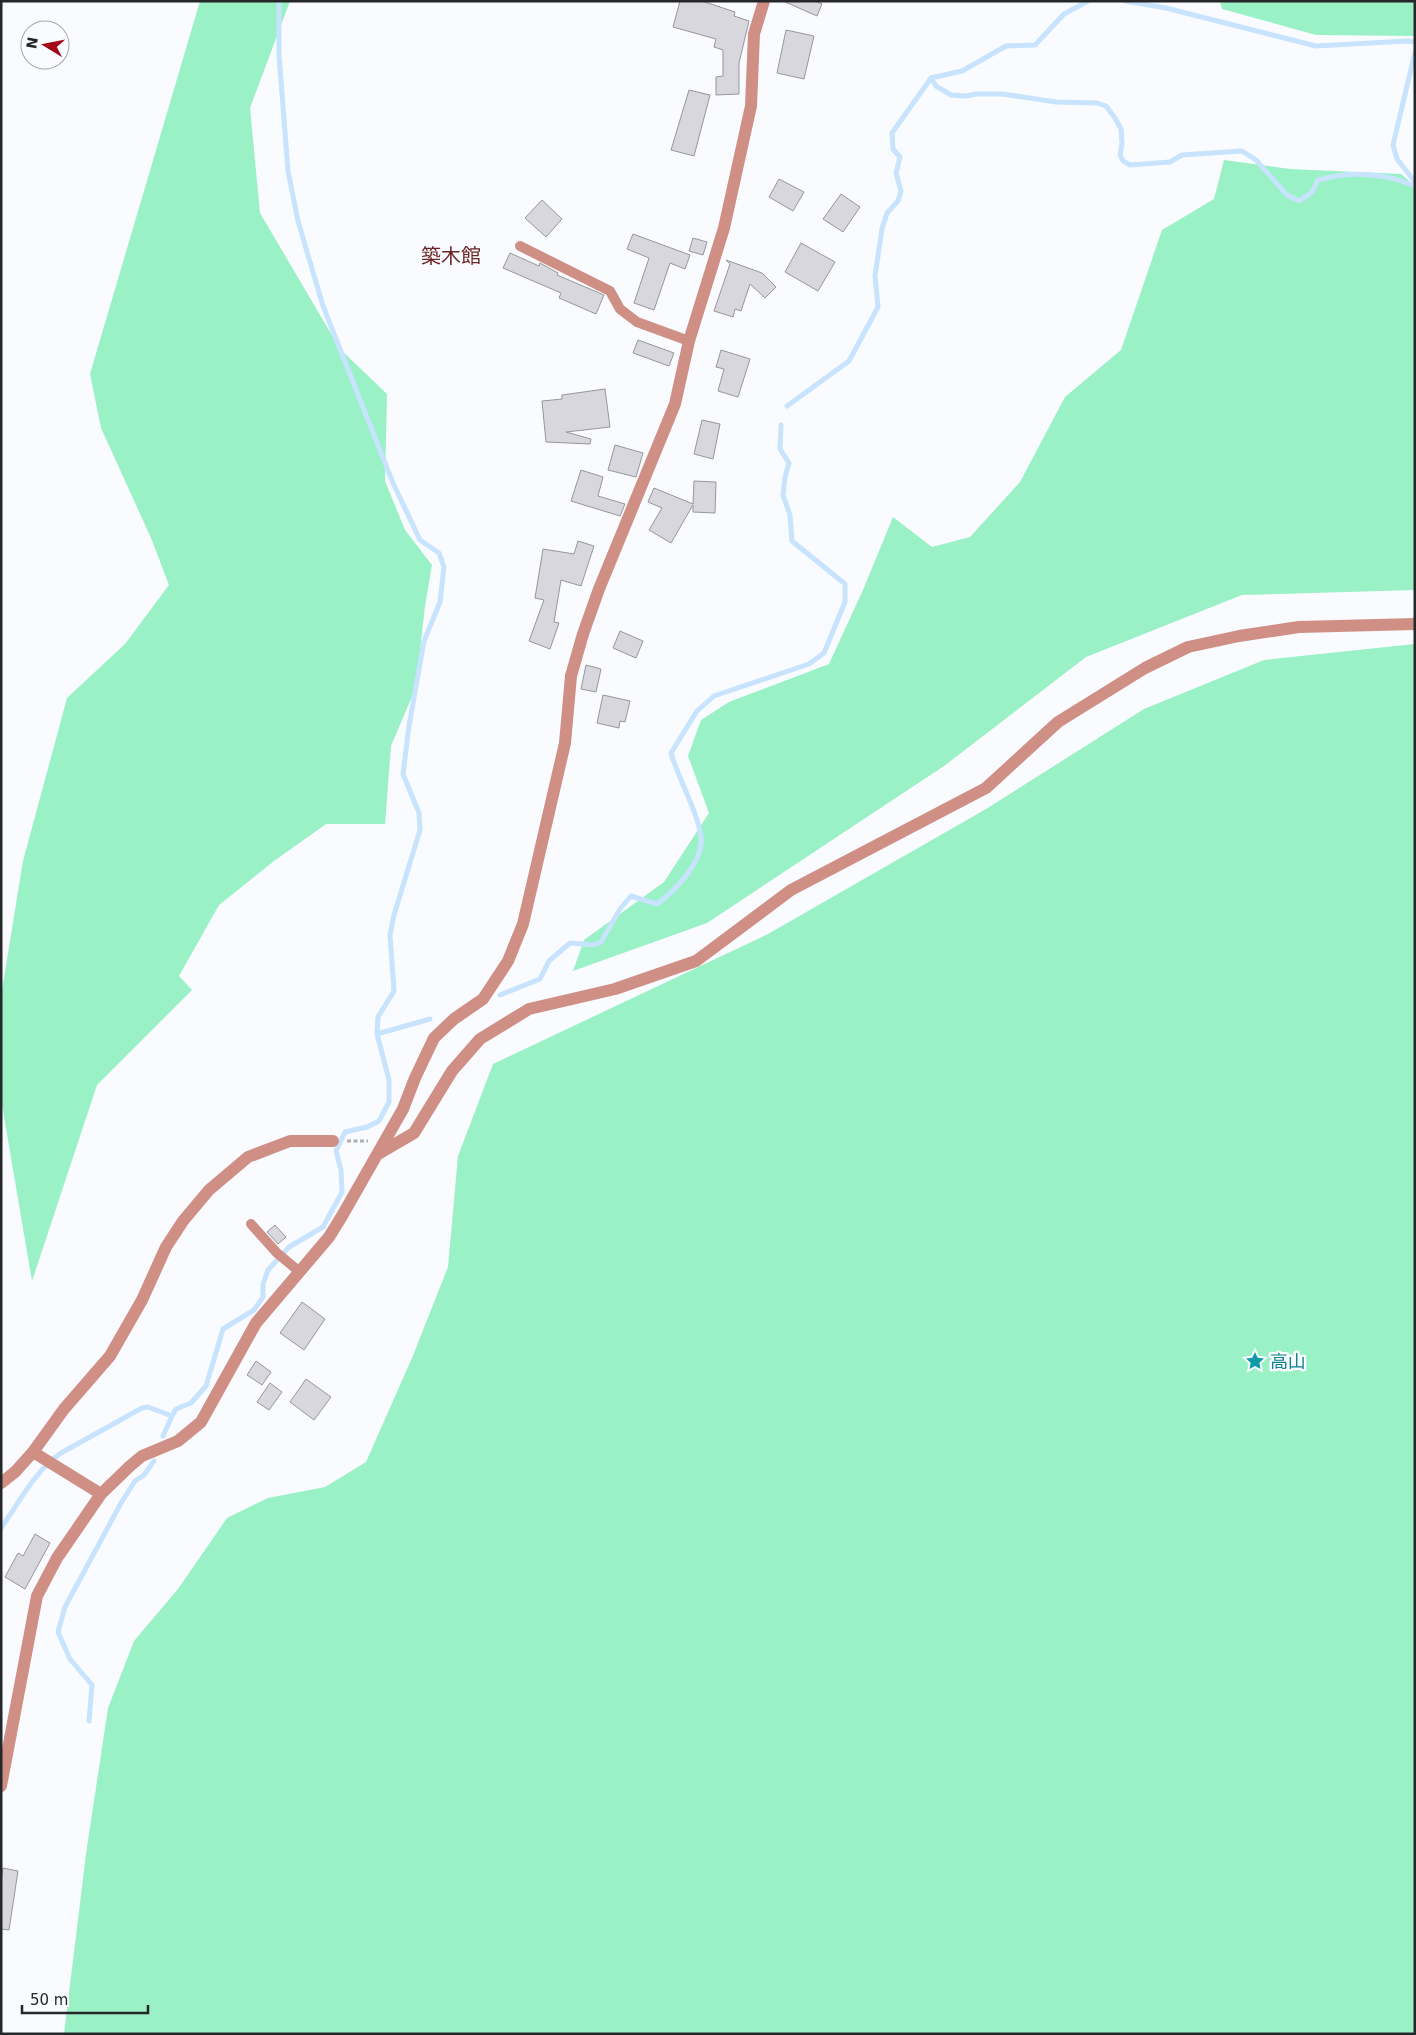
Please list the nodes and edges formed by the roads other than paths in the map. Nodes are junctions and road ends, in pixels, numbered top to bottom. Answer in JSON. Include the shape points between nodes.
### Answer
{"nodes":[{"id":1,"x":764,"y":1,"type":"edge"},
{"id":2,"x":520,"y":246,"type":"dead end"},
{"id":3,"x":689,"y":341,"type":"junction"},
{"id":4,"x":1415,"y":624,"type":"edge"},
{"id":5,"x":333,"y":1141,"type":"dead end"},
{"id":6,"x":378,"y":1154,"type":"junction"},
{"id":7,"x":251,"y":1224,"type":"dead end"},
{"id":8,"x":300,"y":1272,"type":"junction"},
{"id":9,"x":33,"y":1452,"type":"junction"},
{"id":10,"x":1,"y":1483,"type":"edge"},
{"id":11,"x":101,"y":1494,"type":"junction"},
{"id":12,"x":1,"y":1786,"type":"edge"}],
"edges":[{"from":1,"to":3,"type":"street","via":[[754,34],[752,106],[739,165],[724,228]]},
{"from":2,"to":3,"type":"lane","via":[[610,291],[620,308],[637,322]]},
{"from":3,"to":6,"type":"street","via":[[675,404],[599,589],[573,667],[565,743],[523,924],[508,961],[483,999],[434,1038],[403,1109]]},
{"from":4,"to":6,"type":"street","via":[[1299,627],[1239,636],[1188,647],[1145,668],[1058,722],[986,788],[791,890],[696,961],[615,990],[529,1009],[480,1039],[452,1071],[414,1133]]},
{"from":5,"to":9,"type":"street","via":[[290,1141],[248,1157],[209,1190],[166,1247],[142,1300],[110,1356],[64,1409]]},
{"from":6,"to":8,"type":"street","via":[[329,1238]]},
{"from":7,"to":8,"type":"lane"},
{"from":8,"to":11,"type":"street","via":[[256,1323],[200,1422],[178,1441],[142,1456]]},
{"from":9,"to":10,"type":"street"},
{"from":9,"to":11,"type":"street"},
{"from":11,"to":12,"type":"street","via":[[57,1558],[37,1596]]}]}
